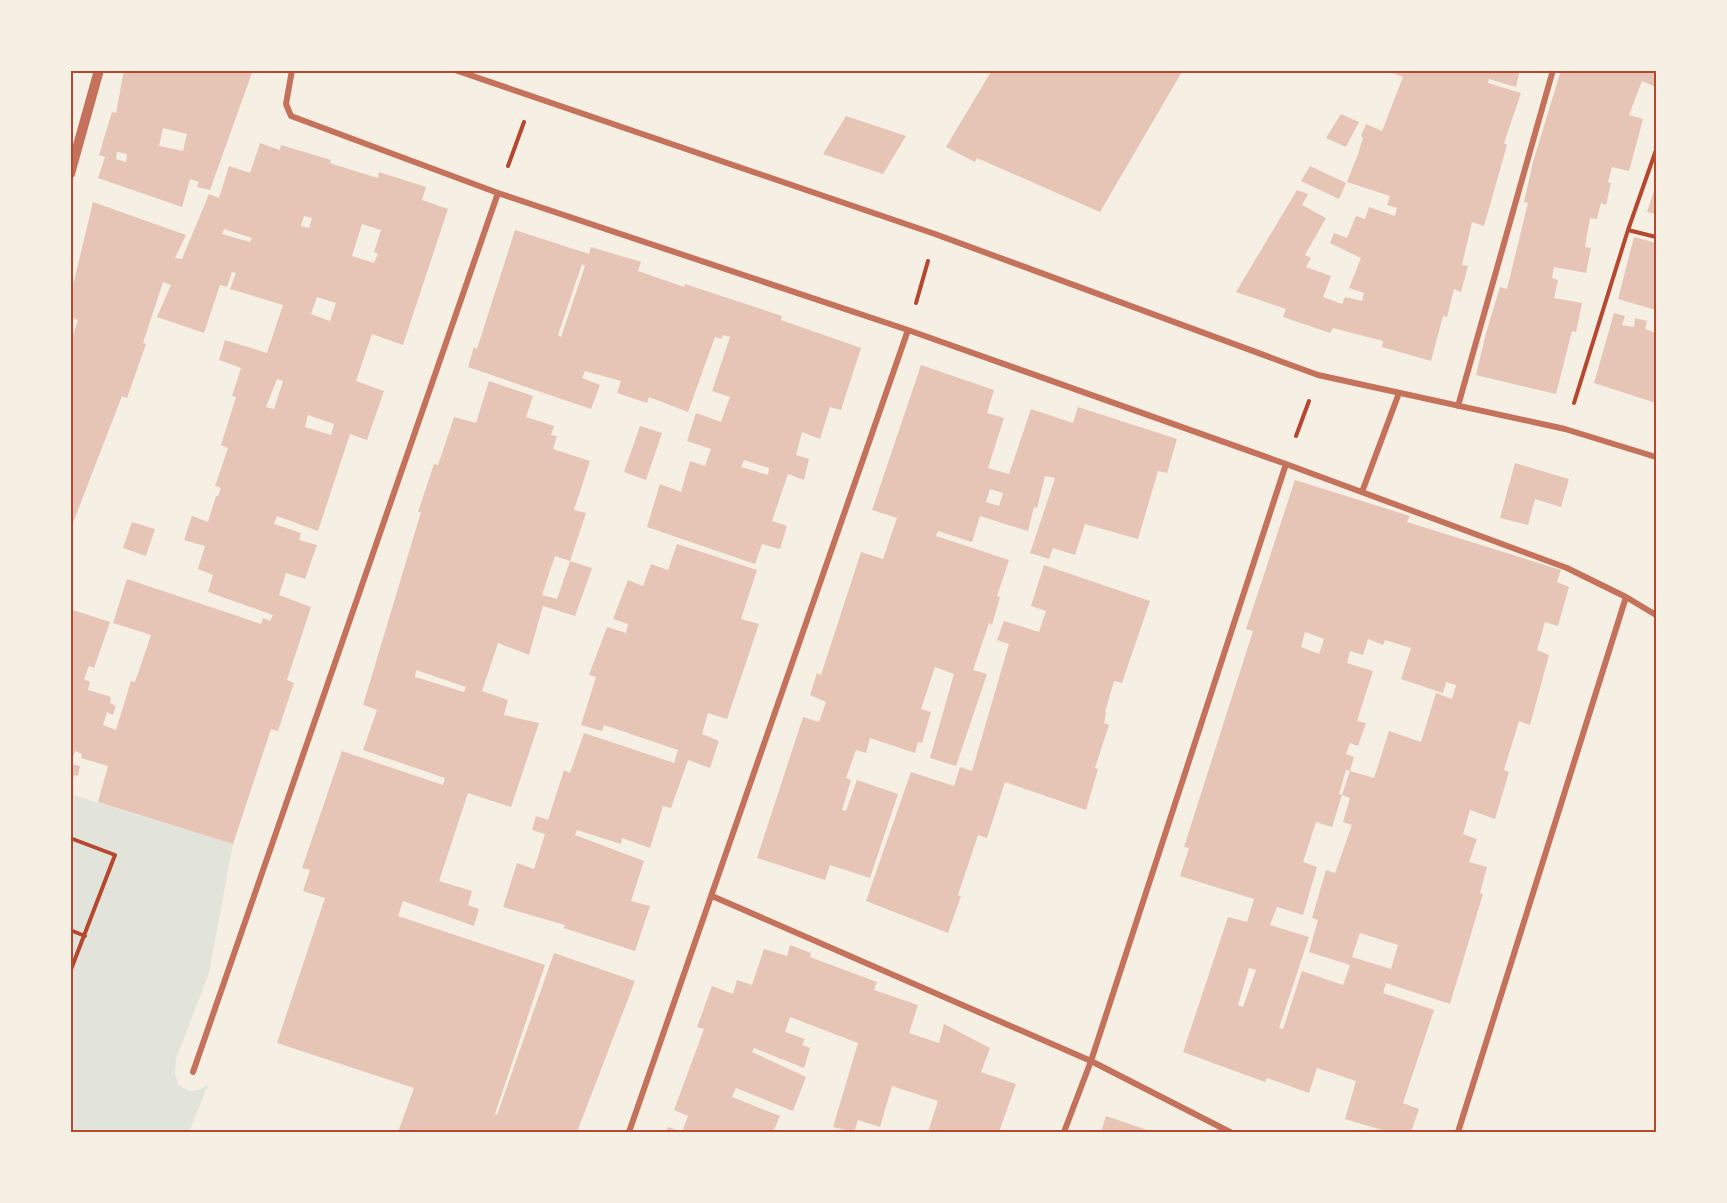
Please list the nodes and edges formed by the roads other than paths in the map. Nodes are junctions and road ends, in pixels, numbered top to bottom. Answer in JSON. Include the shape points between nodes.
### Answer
{"nodes":[{"id":1,"x":99,"y":70,"type":"edge"},
{"id":2,"x":292,"y":70,"type":"edge"},
{"id":3,"x":455,"y":70,"type":"edge"},
{"id":4,"x":1553,"y":70,"type":"edge"},
{"id":5,"x":70,"y":174,"type":"edge"},
{"id":6,"x":498,"y":193,"type":"junction"},
{"id":7,"x":908,"y":330,"type":"junction"},
{"id":8,"x":1399,"y":393,"type":"junction"},
{"id":9,"x":1458,"y":406,"type":"junction"},
{"id":10,"x":1656,"y":457,"type":"edge"},
{"id":11,"x":1286,"y":464,"type":"junction"},
{"id":12,"x":1362,"y":492,"type":"junction"},
{"id":13,"x":1626,"y":597,"type":"junction"},
{"id":14,"x":1656,"y":615,"type":"edge"},
{"id":15,"x":712,"y":896,"type":"junction"},
{"id":16,"x":1091,"y":1061,"type":"junction"},
{"id":17,"x":193,"y":1072,"type":"dead end"},
{"id":18,"x":628,"y":1132,"type":"edge"},
{"id":19,"x":1065,"y":1132,"type":"edge"},
{"id":20,"x":1230,"y":1132,"type":"edge"},
{"id":21,"x":1458,"y":1132,"type":"edge"}],
"edges":[{"from":1,"to":5,"type":"street"},
{"from":2,"to":6,"type":"street","via":[[286,104],[291,116]]},
{"from":3,"to":8,"type":"street","via":[[935,234],[1318,375]]},
{"from":4,"to":9,"type":"street"},
{"from":6,"to":7,"type":"street"},
{"from":6,"to":17,"type":"street"},
{"from":7,"to":11,"type":"street"},
{"from":7,"to":15,"type":"street"},
{"from":8,"to":9,"type":"street"},
{"from":8,"to":12,"type":"street"},
{"from":9,"to":10,"type":"street","via":[[1565,429]]},
{"from":11,"to":12,"type":"street"},
{"from":11,"to":16,"type":"street"},
{"from":12,"to":13,"type":"street","via":[[1567,568]]},
{"from":13,"to":14,"type":"street"},
{"from":13,"to":21,"type":"street"},
{"from":15,"to":16,"type":"street"},
{"from":15,"to":18,"type":"street"},
{"from":16,"to":19,"type":"street"},
{"from":16,"to":20,"type":"street"}]}
